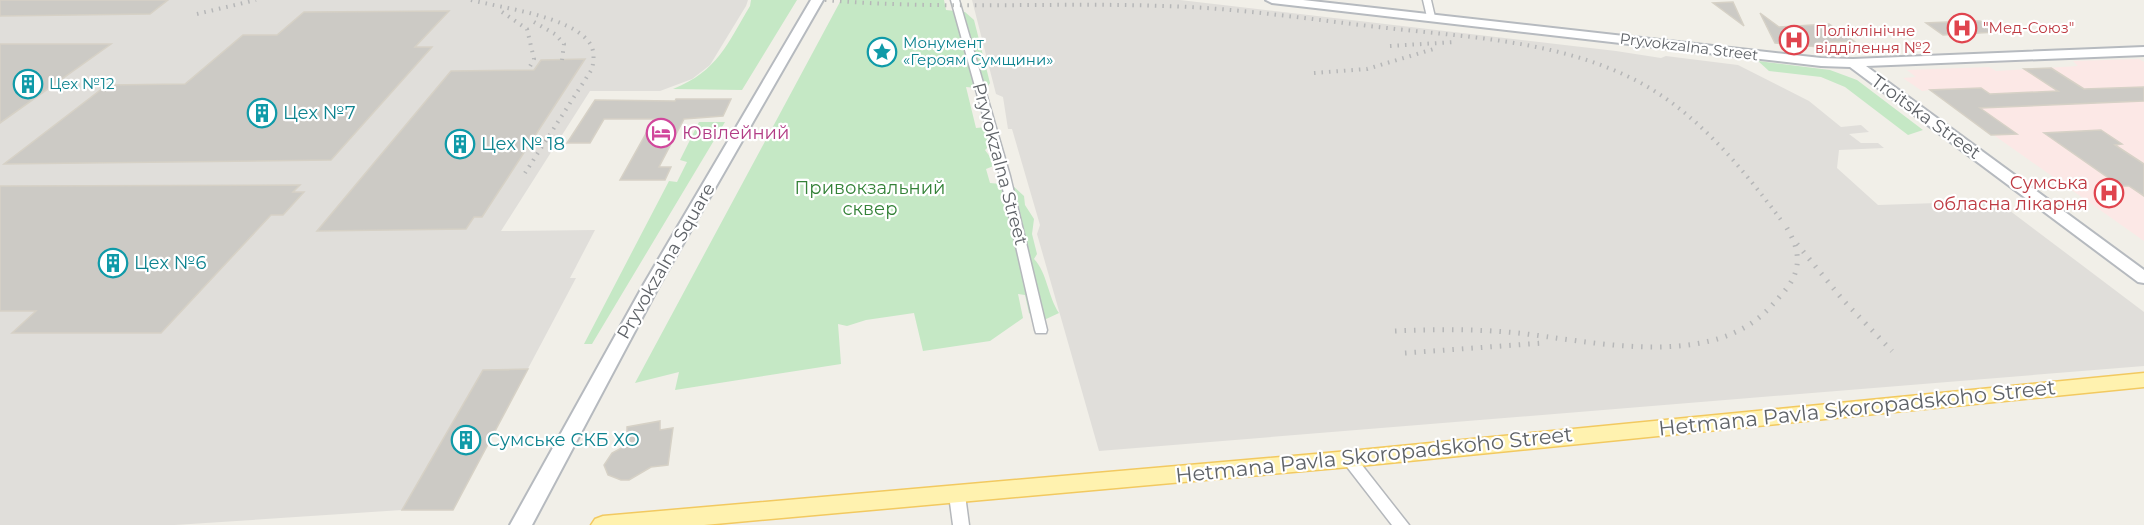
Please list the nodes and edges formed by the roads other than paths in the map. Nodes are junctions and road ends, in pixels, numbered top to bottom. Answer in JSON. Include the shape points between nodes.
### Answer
{"nodes":[{"id":1,"x":817,"y":0,"type":"edge"},
{"id":2,"x":955,"y":0,"type":"edge"},
{"id":3,"x":1272,"y":0,"type":"edge"},
{"id":4,"x":1427,"y":0,"type":"edge"},
{"id":5,"x":1431,"y":17,"type":"junction"},
{"id":6,"x":2144,"y":51,"type":"edge"},
{"id":7,"x":1853,"y":63,"type":"junction"},
{"id":8,"x":2144,"y":278,"type":"edge"},
{"id":9,"x":1041,"y":330,"type":"dead end"},
{"id":10,"x":2144,"y":380,"type":"edge"},
{"id":11,"x":1349,"y":459,"type":"junction"},
{"id":12,"x":957,"y":495,"type":"junction"},
{"id":13,"x":521,"y":525,"type":"edge"},
{"id":14,"x":603,"y":525,"type":"edge"},
{"id":15,"x":961,"y":525,"type":"edge"},
{"id":16,"x":1401,"y":525,"type":"edge"}],
"edges":[{"from":1,"to":13,"type":"main road","name":"Pryvokzalna Square","via":[[652,284]]},
{"from":2,"to":9,"type":"street","name":"Pryvokzalna Street","via":[[1005,176]]},
{"from":3,"to":5,"type":"main road","name":"Pryvokzalna Street"},
{"from":4,"to":5,"type":"street"},
{"from":5,"to":7,"type":"main road","name":"Pryvokzalna Street"},
{"from":6,"to":7,"type":"main road","name":"Pryvokzalna Street"},
{"from":7,"to":8,"type":"main road","name":"Troitska Street"},
{"from":10,"to":11,"type":"main road","name":"Hetmana Pavla Skoropadskoho Street"},
{"from":11,"to":12,"type":"main road","name":"Hetmana Pavla Skoropadskoho Street"},
{"from":11,"to":16,"type":"street"},
{"from":12,"to":14,"type":"main road","name":"Hetmana Pavla Skoropadskoho Street"},
{"from":12,"to":15,"type":"street"}]}
